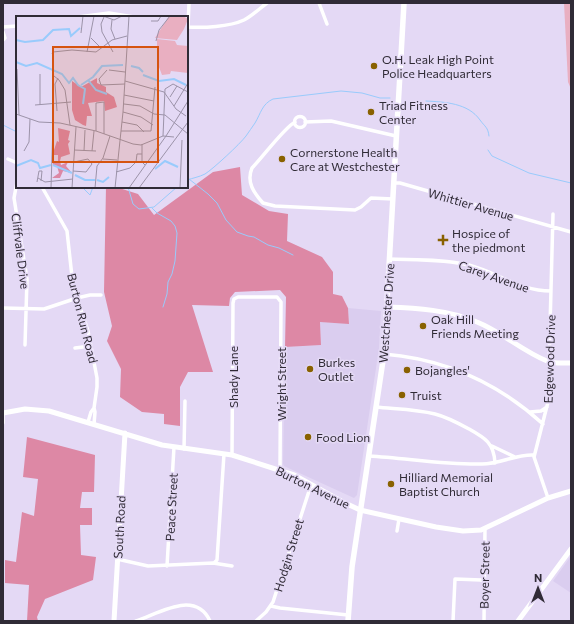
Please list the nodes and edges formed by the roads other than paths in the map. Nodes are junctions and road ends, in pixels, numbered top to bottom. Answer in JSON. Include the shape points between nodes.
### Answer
{"nodes":[{"id":1,"x":189,"y":3,"type":"edge"},
{"id":2,"x":319,"y":3,"type":"edge"},
{"id":3,"x":404,"y":3,"type":"edge"},
{"id":4,"x":264,"y":4,"type":"edge"},
{"id":5,"x":84,"y":16,"type":"edge"},
{"id":6,"x":129,"y":16,"type":"edge"},
{"id":7,"x":327,"y":24,"type":"dead end"},
{"id":8,"x":16,"y":26,"type":"edge"},
{"id":9,"x":3,"y":27,"type":"edge"},
{"id":10,"x":188,"y":27,"type":"edge"},
{"id":11,"x":3,"y":32,"type":"edge"},
{"id":12,"x":3,"y":40,"type":"edge"},
{"id":13,"x":295,"y":122,"type":"junction"},
{"id":14,"x":306,"y":122,"type":"junction"},
{"id":15,"x":396,"y":136,"type":"junction"},
{"id":16,"x":8,"y":158,"type":"dead end"},
{"id":17,"x":16,"y":162,"type":"edge"},
{"id":18,"x":394,"y":183,"type":"junction"},
{"id":19,"x":16,"y":187,"type":"edge"},
{"id":20,"x":43,"y":188,"type":"edge"},
{"id":21,"x":393,"y":199,"type":"junction"},
{"id":22,"x":553,"y":214,"type":"dead end"},
{"id":23,"x":553,"y":228,"type":"junction"},
{"id":24,"x":571,"y":232,"type":"edge"},
{"id":25,"x":389,"y":259,"type":"junction"},
{"id":26,"x":551,"y":291,"type":"junction"},
{"id":27,"x":101,"y":295,"type":"dead end"},
{"id":28,"x":77,"y":298,"type":"junction"},
{"id":29,"x":234,"y":299,"type":"joint"},
{"id":30,"x":3,"y":308,"type":"edge"},
{"id":31,"x":387,"y":308,"type":"junction"},
{"id":32,"x":26,"y":309,"type":"junction"},
{"id":33,"x":25,"y":345,"type":"dead end"},
{"id":34,"x":90,"y":346,"type":"junction"},
{"id":35,"x":74,"y":348,"type":"dead end"},
{"id":36,"x":384,"y":354,"type":"junction"},
{"id":37,"x":549,"y":362,"type":"junction"},
{"id":38,"x":571,"y":363,"type":"edge"},
{"id":39,"x":184,"y":401,"type":"dead end"},
{"id":40,"x":376,"y":407,"type":"junction"},
{"id":41,"x":547,"y":407,"type":"junction"},
{"id":42,"x":530,"y":412,"type":"junction"},
{"id":43,"x":3,"y":413,"type":"edge"},
{"id":44,"x":3,"y":423,"type":"edge"},
{"id":45,"x":91,"y":423,"type":"junction"},
{"id":46,"x":543,"y":424,"type":"junction"},
{"id":47,"x":125,"y":433,"type":"junction"},
{"id":48,"x":492,"y":446,"type":"junction"},
{"id":49,"x":174,"y":448,"type":"junction"},
{"id":50,"x":184,"y":449,"type":"junction"},
{"id":51,"x":224,"y":454,"type":"junction"},
{"id":52,"x":232,"y":455,"type":"junction"},
{"id":53,"x":534,"y":455,"type":"junction"},
{"id":54,"x":369,"y":456,"type":"junction"},
{"id":55,"x":516,"y":457,"type":"junction"},
{"id":56,"x":495,"y":463,"type":"junction"},
{"id":57,"x":280,"y":470,"type":"junction"},
{"id":58,"x":311,"y":484,"type":"junction"},
{"id":59,"x":571,"y":491,"type":"edge"},
{"id":60,"x":548,"y":498,"type":"junction"},
{"id":61,"x":360,"y":510,"type":"junction"},
{"id":62,"x":399,"y":519,"type":"junction"},
{"id":63,"x":485,"y":528,"type":"junction"},
{"id":64,"x":397,"y":531,"type":"dead end"},
{"id":65,"x":571,"y":549,"type":"edge"},
{"id":66,"x":117,"y":559,"type":"junction"},
{"id":67,"x":213,"y":563,"type":"junction"},
{"id":68,"x":167,"y":566,"type":"junction"},
{"id":69,"x":232,"y":566,"type":"dead end"},
{"id":70,"x":484,"y":581,"type":"junction"},
{"id":71,"x":271,"y":606,"type":"junction"},
{"id":72,"x":348,"y":618,"type":"edge"},
{"id":73,"x":114,"y":621,"type":"edge"},
{"id":74,"x":136,"y":621,"type":"edge"},
{"id":75,"x":210,"y":621,"type":"edge"},
{"id":76,"x":256,"y":621,"type":"edge"},
{"id":77,"x":453,"y":621,"type":"edge"},
{"id":78,"x":484,"y":621,"type":"edge"},
{"id":79,"x":518,"y":621,"type":"edge"}],
"edges":[{"from":1,"to":10,"type":"street"},
{"from":2,"to":7,"type":"street"},
{"from":3,"to":15,"type":"main road","name":"Westchester Drive"},
{"from":4,"to":10,"type":"street","via":[[249,17],[235,23]]},
{"from":5,"to":6,"type":"street","via":[[109,12]]},
{"from":8,"to":9,"type":"street"},
{"from":11,"to":12,"type":"street"},
{"from":13,"to":14,"type":"street","via":[[299,117]]},
{"from":13,"to":14,"type":"street","via":[[300,128]]},
{"from":13,"to":21,"type":"street","via":[[290,124],[252,168],[250,184],[263,204],[355,210],[371,198]]},
{"from":14,"to":15,"type":"street","via":[[331,121]]},
{"from":15,"to":18,"type":"main road","name":"Westchester Drive"},
{"from":16,"to":17,"type":"street"},
{"from":18,"to":21,"type":"main road","name":"Westchester Drive"},
{"from":18,"to":23,"type":"street","name":"Whittier Avenue"},
{"from":19,"to":32,"type":"street","name":"Cliffvale Drive","via":[[14,198],[27,279]]},
{"from":20,"to":28,"type":"street","name":"Burton Run Road","via":[[66,230],[73,286]]},
{"from":21,"to":25,"type":"main road","name":"Westchester Drive"},
{"from":22,"to":23,"type":"street","name":"Edgewood Drive"},
{"from":23,"to":24,"type":"street","name":"Whittier Avenue"},
{"from":23,"to":26,"type":"street","name":"Edgewood Drive"},
{"from":25,"to":26,"type":"street","name":"Carey Avenue","via":[[456,263],[490,272],[525,288]]},
{"from":25,"to":31,"type":"main road","name":"Westchester Drive"},
{"from":26,"to":37,"type":"street","name":"Edgewood Drive"},
{"from":27,"to":28,"type":"street"},
{"from":28,"to":32,"type":"street","via":[[44,309]]},
{"from":28,"to":34,"type":"street","name":"Burton Run Road"},
{"from":29,"to":52,"type":"street","name":"Shady Lane"},
{"from":29,"to":57,"type":"street","name":"Wright Street","via":[[238,296],[273,296],[280,298],[282,302]]},
{"from":30,"to":32,"type":"street"},
{"from":31,"to":36,"type":"main road","name":"Westchester Drive"},
{"from":31,"to":37,"type":"street","via":[[440,311],[477,321]]},
{"from":32,"to":33,"type":"street","name":"Cliffvale Drive"},
{"from":34,"to":35,"type":"street"},
{"from":34,"to":45,"type":"street","name":"Burton Run Road","via":[[97,387],[95,412]]},
{"from":36,"to":40,"type":"main road","name":"Westchester Drive"},
{"from":36,"to":42,"type":"street","via":[[446,365],[464,372],[499,390]]},
{"from":37,"to":38,"type":"street"},
{"from":37,"to":41,"type":"street","name":"Edgewood Drive"},
{"from":39,"to":50,"type":"street"},
{"from":40,"to":48,"type":"street","via":[[418,410],[444,416],[481,436]]},
{"from":40,"to":54,"type":"main road","name":"Westchester Drive"},
{"from":41,"to":42,"type":"street","via":[[541,411]]},
{"from":41,"to":46,"type":"street","name":"Edgewood Drive"},
{"from":42,"to":46,"type":"street"},
{"from":43,"to":44,"type":"street"},
{"from":43,"to":45,"type":"street","name":"Burton Avenue","via":[[40,409]]},
{"from":45,"to":47,"type":"street","name":"Burton Avenue"},
{"from":46,"to":53,"type":"street","name":"Edgewood Drive"},
{"from":47,"to":49,"type":"street","name":"Burton Avenue"},
{"from":47,"to":66,"type":"street","name":"South Road"},
{"from":48,"to":55,"type":"street"},
{"from":48,"to":56,"type":"street"},
{"from":49,"to":50,"type":"street","name":"Burton Avenue"},
{"from":49,"to":68,"type":"street","name":"Peace Street"},
{"from":50,"to":51,"type":"street","name":"Burton Avenue"},
{"from":51,"to":52,"type":"street","name":"Burton Avenue"},
{"from":51,"to":67,"type":"street","via":[[217,560]]},
{"from":52,"to":57,"type":"street","name":"Burton Avenue"},
{"from":53,"to":55,"type":"street"},
{"from":53,"to":60,"type":"street"},
{"from":54,"to":56,"type":"street","via":[[459,464]]},
{"from":54,"to":61,"type":"main road","name":"Westchester Drive"},
{"from":55,"to":56,"type":"street"},
{"from":57,"to":58,"type":"street","name":"Burton Avenue"},
{"from":58,"to":61,"type":"street","name":"Burton Avenue"},
{"from":58,"to":71,"type":"street","name":"Hodgin Street"},
{"from":59,"to":60,"type":"street","name":"Burton Avenue"},
{"from":60,"to":63,"type":"street","name":"Burton Avenue"},
{"from":61,"to":62,"type":"street","name":"Burton Avenue"},
{"from":61,"to":72,"type":"main road","name":"Westchester Drive"},
{"from":62,"to":63,"type":"street","name":"Burton Avenue","via":[[463,531]]},
{"from":62,"to":64,"type":"street"},
{"from":63,"to":70,"type":"street","name":"Boyer Street"},
{"from":65,"to":79,"type":"street"},
{"from":66,"to":68,"type":"street","via":[[148,566]]},
{"from":66,"to":73,"type":"street","name":"South Road"},
{"from":67,"to":68,"type":"street"},
{"from":67,"to":69,"type":"street"},
{"from":70,"to":77,"type":"street","via":[[456,580]]},
{"from":70,"to":78,"type":"street","name":"Boyer Street"},
{"from":71,"to":72,"type":"street"},
{"from":71,"to":76,"type":"street","name":"Hodgin Street"},
{"from":74,"to":75,"type":"street","via":[[182,605],[202,610]]}]}
